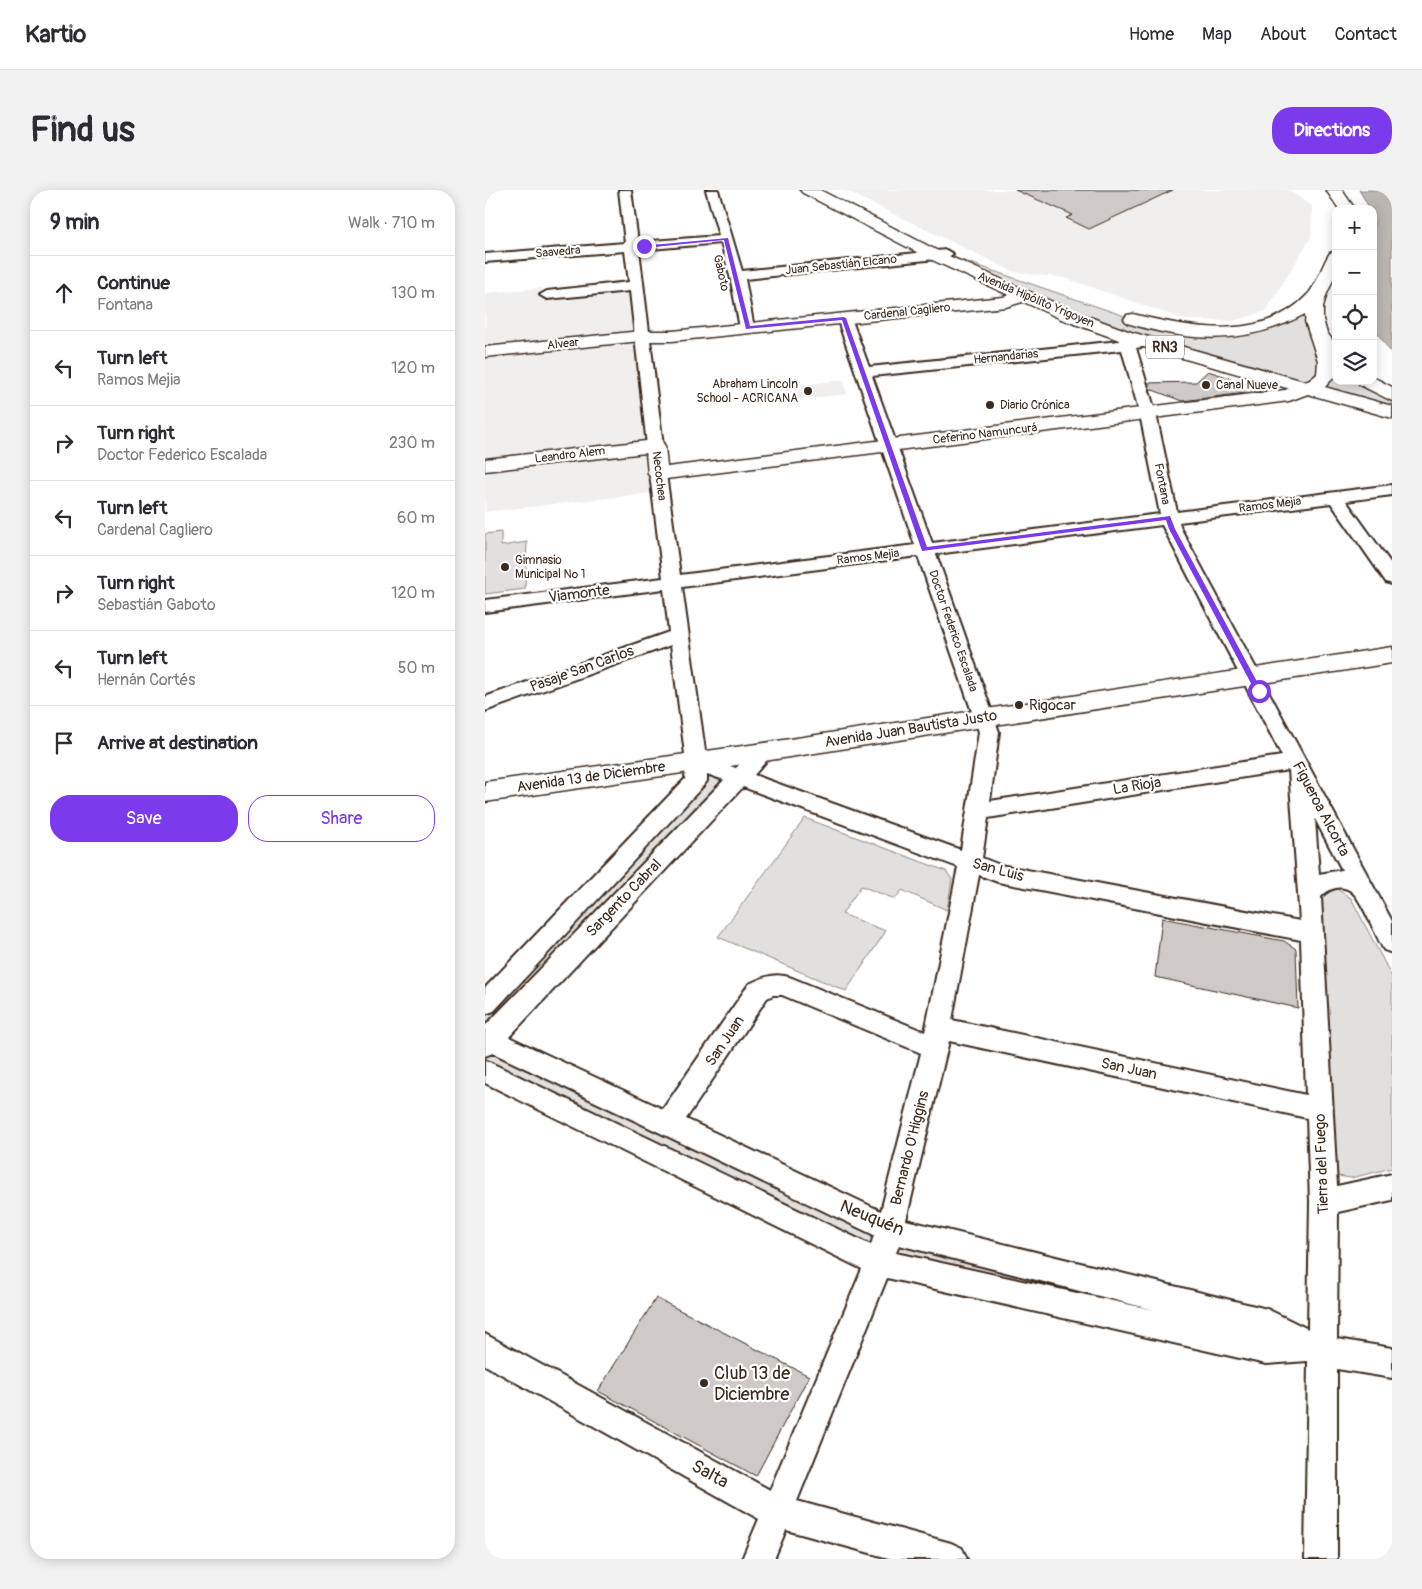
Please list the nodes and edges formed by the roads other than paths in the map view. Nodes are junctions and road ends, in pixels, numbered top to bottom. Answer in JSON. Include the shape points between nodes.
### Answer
{"nodes":[{"id":1,"x":625,"y":190,"type":"edge"},
{"id":2,"x":712,"y":190,"type":"edge"},
{"id":3,"x":808,"y":190,"type":"edge"},
{"id":4,"x":1334,"y":190,"type":"edge"},
{"id":5,"x":1344,"y":205,"type":"edge"},
{"id":6,"x":720,"y":239,"type":"junction"},
{"id":7,"x":631,"y":246,"type":"junction"},
{"id":8,"x":717,"y":255,"type":"dead end"},
{"id":9,"x":941,"y":255,"type":"junction"},
{"id":10,"x":485,"y":258,"type":"edge"},
{"id":11,"x":1332,"y":264,"type":"edge"},
{"id":12,"x":737,"y":276,"type":"junction"},
{"id":13,"x":635,"y":286,"type":"junction"},
{"id":14,"x":1056,"y":292,"type":"dead end"},
{"id":15,"x":1318,"y":294,"type":"junction"},
{"id":16,"x":547,"y":295,"type":"dead end"},
{"id":17,"x":1023,"y":296,"type":"junction"},
{"id":18,"x":1120,"y":314,"type":"dead end"},
{"id":19,"x":844,"y":318,"type":"junction"},
{"id":20,"x":1313,"y":319,"type":"junction"},
{"id":21,"x":747,"y":328,"type":"junction"},
{"id":22,"x":641,"y":336,"type":"junction"},
{"id":23,"x":1127,"y":340,"type":"junction"},
{"id":24,"x":485,"y":352,"type":"edge"},
{"id":25,"x":1332,"y":352,"type":"edge"},
{"id":26,"x":863,"y":372,"type":"junction"},
{"id":27,"x":1316,"y":384,"type":"junction"},
{"id":28,"x":1374,"y":385,"type":"edge"},
{"id":29,"x":1392,"y":395,"type":"edge"},
{"id":30,"x":1392,"y":402,"type":"edge"},
{"id":31,"x":1392,"y":412,"type":"edge"},
{"id":32,"x":1148,"y":414,"type":"junction"},
{"id":33,"x":655,"y":446,"type":"junction"},
{"id":34,"x":888,"y":446,"type":"junction"},
{"id":35,"x":485,"y":465,"type":"edge"},
{"id":36,"x":658,"y":474,"type":"junction"},
{"id":37,"x":1392,"y":490,"type":"edge"},
{"id":38,"x":1335,"y":498,"type":"junction"},
{"id":39,"x":1168,"y":518,"type":"junction"},
{"id":40,"x":925,"y":550,"type":"junction"},
{"id":41,"x":1392,"y":578,"type":"edge"},
{"id":42,"x":672,"y":582,"type":"junction"},
{"id":43,"x":485,"y":606,"type":"edge"},
{"id":44,"x":679,"y":635,"type":"junction"},
{"id":45,"x":1392,"y":655,"type":"edge"},
{"id":46,"x":1251,"y":675,"type":"junction"},
{"id":47,"x":485,"y":704,"type":"edge"},
{"id":48,"x":984,"y":717,"type":"junction"},
{"id":49,"x":763,"y":752,"type":"junction"},
{"id":50,"x":696,"y":762,"type":"junction"},
{"id":51,"x":1299,"y":766,"type":"junction"},
{"id":52,"x":739,"y":777,"type":"junction"},
{"id":53,"x":485,"y":792,"type":"edge"},
{"id":54,"x":979,"y":811,"type":"junction"},
{"id":55,"x":970,"y":864,"type":"junction"},
{"id":56,"x":1363,"y":888,"type":"junction"},
{"id":57,"x":1309,"y":895,"type":"junction"},
{"id":58,"x":1312,"y":933,"type":"junction"},
{"id":59,"x":1392,"y":943,"type":"edge"},
{"id":60,"x":485,"y":1004,"type":"edge"},
{"id":61,"x":937,"y":1038,"type":"junction"},
{"id":62,"x":487,"y":1040,"type":"edge"},
{"id":63,"x":485,"y":1071,"type":"edge"},
{"id":64,"x":1319,"y":1109,"type":"junction"},
{"id":65,"x":668,"y":1124,"type":"junction"},
{"id":66,"x":1392,"y":1187,"type":"edge"},
{"id":67,"x":1324,"y":1202,"type":"junction"},
{"id":68,"x":890,"y":1228,"type":"junction"},
{"id":69,"x":879,"y":1263,"type":"junction"},
{"id":70,"x":1317,"y":1349,"type":"junction"},
{"id":71,"x":485,"y":1350,"type":"edge"},
{"id":72,"x":1392,"y":1363,"type":"edge"},
{"id":73,"x":778,"y":1512,"type":"junction"},
{"id":74,"x":759,"y":1559,"type":"edge"},
{"id":75,"x":951,"y":1559,"type":"edge"},
{"id":76,"x":1321,"y":1559,"type":"edge"}],
"edges":[{"from":1,"to":7,"type":"street","name":"Necochea"},
{"from":2,"to":6,"type":"street"},
{"from":3,"to":9,"type":"main road"},
{"from":4,"to":5,"type":"main road"},
{"from":6,"to":7,"type":"street","name":"Saavedra"},
{"from":6,"to":8,"type":"street","name":"Gaboto"},
{"from":6,"to":12,"type":"street"},
{"from":7,"to":10,"type":"street","name":"Saavedra"},
{"from":7,"to":13,"type":"street","name":"Necochea"},
{"from":9,"to":12,"type":"street","name":"Juan Sebastián Elcano"},
{"from":9,"to":14,"type":"main road"},
{"from":9,"to":17,"type":"main road","name":"Avenida Hipólito Yrigoyen","number":"RN3"},
{"from":11,"to":15,"type":"main road"},
{"from":12,"to":21,"type":"street"},
{"from":13,"to":16,"type":"street"},
{"from":13,"to":22,"type":"street","name":"Necochea"},
{"from":15,"to":18,"type":"main road","via":[[1306,306],[1282,320],[1233,331],[1172,329]]},
{"from":15,"to":20,"type":"main road"},
{"from":17,"to":19,"type":"main road","name":"Cardenal Cagliero","via":[[1006,302]]},
{"from":17,"to":23,"type":"main road","name":"Avenida Hipólito Yrigoyen","number":"RN3"},
{"from":17,"to":27,"type":"main road","via":[[1051,296],[1137,326],[1231,351]]},
{"from":19,"to":21,"type":"main road","name":"Cardenal Cagliero"},
{"from":19,"to":26,"type":"street","name":"Doctor Federico Escalada"},
{"from":20,"to":25,"type":"main road","via":[[1320,338]]},
{"from":20,"to":27,"type":"main road","via":[[1328,360],[1328,371]]},
{"from":21,"to":22,"type":"main road","name":"Cardenal Cagliero"},
{"from":22,"to":24,"type":"main road","name":"Alvear"},
{"from":22,"to":33,"type":"street","name":"Necochea"},
{"from":23,"to":26,"type":"street","name":"Hernandarias"},
{"from":23,"to":27,"type":"main road","name":"Avenida Hipólito Yrigoyen","number":"RN3","via":[[1149,342]]},
{"from":23,"to":32,"type":"street","name":"Fontana"},
{"from":26,"to":34,"type":"street","name":"Doctor Federico Escalada"},
{"from":27,"to":30,"type":"main road"},
{"from":27,"to":31,"type":"main road","name":"Avenida Hipólito Yrigoyen","number":"RN3"},
{"from":27,"to":32,"type":"main road","name":"Ceferino Namuncurá","via":[[1289,396]]},
{"from":28,"to":29,"type":"main road"},
{"from":32,"to":34,"type":"main road","name":"Ceferino Namuncurá"},
{"from":32,"to":39,"type":"street","name":"Fontana"},
{"from":33,"to":35,"type":"main road","name":"Leandro Alem"},
{"from":33,"to":36,"type":"main road","name":"Necochea"},
{"from":34,"to":36,"type":"main road","name":"Ceferino Namuncurá"},
{"from":34,"to":40,"type":"street","name":"Doctor Federico Escalada"},
{"from":36,"to":42,"type":"street","name":"Necochea"},
{"from":37,"to":38,"type":"street","name":"Ramos Mejia"},
{"from":38,"to":39,"type":"street","name":"Ramos Mejia"},
{"from":38,"to":41,"type":"street"},
{"from":39,"to":40,"type":"street","name":"Ramos Mejia"},
{"from":39,"to":46,"type":"street","name":"Fontana"},
{"from":40,"to":42,"type":"street","name":"Ramos Mejia"},
{"from":40,"to":48,"type":"street","name":"Doctor Federico Escalada"},
{"from":42,"to":43,"type":"street","name":"Viamonte"},
{"from":42,"to":44,"type":"street","name":"Necochea"},
{"from":44,"to":47,"type":"street","name":"Pasaje San Carlos"},
{"from":44,"to":50,"type":"street","name":"Necochea"},
{"from":45,"to":46,"type":"main road","name":"Avenida Juan Bautista Justo"},
{"from":46,"to":48,"type":"main road","name":"Avenida Juan Bautista Justo"},
{"from":46,"to":51,"type":"street","name":"Figueroa Alcorta"},
{"from":48,"to":49,"type":"main road","name":"Avenida Juan Bautista Justo"},
{"from":48,"to":54,"type":"street","name":"Bernardo O'Higgins","via":[[989,732]]},
{"from":49,"to":50,"type":"main road","name":"Avenida Juan Bautista Justo"},
{"from":49,"to":52,"type":"street","name":"Sargento Cabral"},
{"from":50,"to":52,"type":"street","name":"San Luis"},
{"from":50,"to":53,"type":"main road","name":"Avenida 13 de Diciembre"},
{"from":50,"to":60,"type":"street","name":"Necochea","via":[[696,782]]},
{"from":51,"to":54,"type":"street","name":"La Rioja"},
{"from":51,"to":56,"type":"street","name":"Figueroa Alcorta"},
{"from":51,"to":57,"type":"street","name":"Tierra del Fuego"},
{"from":52,"to":55,"type":"street","name":"San Luis"},
{"from":52,"to":62,"type":"street","name":"Sargento Cabral"},
{"from":54,"to":55,"type":"street","name":"Bernardo O'Higgins"},
{"from":55,"to":58,"type":"street","name":"San Luis","via":[[998,873]]},
{"from":55,"to":61,"type":"street","name":"Bernardo O'Higgins"},
{"from":56,"to":57,"type":"street","via":[[1353,880],[1340,878],[1320,884]]},
{"from":56,"to":59,"type":"street","name":"Figueroa Alcorta"},
{"from":57,"to":58,"type":"street","name":"Tierra del Fuego"},
{"from":58,"to":64,"type":"street","name":"Tierra del Fuego"},
{"from":61,"to":64,"type":"street","name":"San Juan"},
{"from":61,"to":65,"type":"street","name":"San Juan","via":[[783,985],[771,984],[758,990]]},
{"from":61,"to":68,"type":"street","name":"Bernardo O'Higgins"},
{"from":62,"to":65,"type":"street","name":"Neuquén"},
{"from":63,"to":69,"type":"street"},
{"from":64,"to":67,"type":"street","name":"Tierra del Fuego"},
{"from":65,"to":68,"type":"street","name":"Neuquén"},
{"from":66,"to":67,"type":"street"},
{"from":67,"to":70,"type":"street","name":"Tierra del Fuego"},
{"from":68,"to":69,"type":"street","name":"Bernardo O'Higgins"},
{"from":68,"to":70,"type":"street","name":"Neuquén","via":[[1267,1324]]},
{"from":69,"to":70,"type":"street","via":[[1266,1349]]},
{"from":69,"to":73,"type":"street","name":"Bernardo O'Higgins"},
{"from":70,"to":72,"type":"street"},
{"from":70,"to":76,"type":"street","name":"Tierra del Fuego"},
{"from":71,"to":73,"type":"street","name":"Salta"},
{"from":73,"to":74,"type":"street","name":"Bernardo O'Higgins"},
{"from":73,"to":75,"type":"street","name":"Salta"}]}
